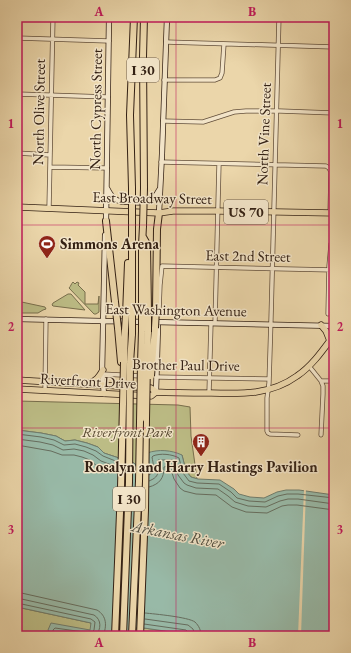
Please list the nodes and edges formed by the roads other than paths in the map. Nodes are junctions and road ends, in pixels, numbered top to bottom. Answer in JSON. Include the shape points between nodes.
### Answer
{"nodes":[{"id":1,"x":53,"y":17,"type":"edge"},
{"id":2,"x":109,"y":17,"type":"edge"},
{"id":3,"x":134,"y":17,"type":"edge"},
{"id":4,"x":144,"y":17,"type":"edge"},
{"id":5,"x":167,"y":17,"type":"edge"},
{"id":6,"x":279,"y":17,"type":"edge"},
{"id":7,"x":17,"y":38,"type":"edge"},
{"id":8,"x":53,"y":39,"type":"junction"},
{"id":9,"x":109,"y":41,"type":"junction"},
{"id":10,"x":166,"y":42,"type":"junction"},
{"id":11,"x":224,"y":44,"type":"junction"},
{"id":12,"x":278,"y":45,"type":"junction"},
{"id":13,"x":334,"y":47,"type":"edge"},
{"id":14,"x":164,"y":80,"type":"junction"},
{"id":15,"x":17,"y":94,"type":"edge"},
{"id":16,"x":52,"y":95,"type":"junction"},
{"id":17,"x":108,"y":96,"type":"junction"},
{"id":18,"x":277,"y":112,"type":"junction"},
{"id":19,"x":334,"y":113,"type":"edge"},
{"id":20,"x":163,"y":122,"type":"junction"},
{"id":21,"x":17,"y":153,"type":"edge"},
{"id":22,"x":50,"y":155,"type":"junction"},
{"id":23,"x":161,"y":162,"type":"junction"},
{"id":24,"x":219,"y":164,"type":"junction"},
{"id":25,"x":275,"y":165,"type":"junction"},
{"id":26,"x":50,"y":167,"type":"junction"},
{"id":27,"x":107,"y":168,"type":"junction"},
{"id":28,"x":160,"y":187,"type":"junction"},
{"id":29,"x":106,"y":188,"type":"junction"},
{"id":30,"x":17,"y":207,"type":"edge"},
{"id":31,"x":49,"y":208,"type":"junction"},
{"id":32,"x":106,"y":211,"type":"junction"},
{"id":33,"x":218,"y":211,"type":"junction"},
{"id":34,"x":274,"y":212,"type":"junction"},
{"id":35,"x":159,"y":213,"type":"junction"},
{"id":36,"x":332,"y":213,"type":"edge"},
{"id":37,"x":106,"y":221,"type":"junction"},
{"id":38,"x":334,"y":237,"type":"edge"},
{"id":39,"x":216,"y":268,"type":"junction"},
{"id":40,"x":272,"y":269,"type":"junction"},
{"id":41,"x":329,"y":270,"type":"junction"},
{"id":42,"x":334,"y":270,"type":"edge"},
{"id":43,"x":328,"y":314,"type":"dead end"},
{"id":44,"x":129,"y":315,"type":"junction"},
{"id":45,"x":17,"y":319,"type":"edge"},
{"id":46,"x":46,"y":319,"type":"junction"},
{"id":47,"x":103,"y":321,"type":"junction"},
{"id":48,"x":213,"y":323,"type":"junction"},
{"id":49,"x":271,"y":324,"type":"junction"},
{"id":50,"x":157,"y":325,"type":"junction"},
{"id":51,"x":321,"y":326,"type":"junction"},
{"id":52,"x":334,"y":326,"type":"edge"},
{"id":53,"x":334,"y":335,"type":"edge"},
{"id":54,"x":330,"y":341,"type":"junction"},
{"id":55,"x":125,"y":362,"type":"junction"},
{"id":56,"x":147,"y":363,"type":"junction"},
{"id":57,"x":309,"y":366,"type":"junction"},
{"id":58,"x":103,"y":372,"type":"junction"},
{"id":59,"x":156,"y":377,"type":"junction"},
{"id":60,"x":209,"y":378,"type":"junction"},
{"id":61,"x":269,"y":379,"type":"junction"},
{"id":62,"x":17,"y":380,"type":"edge"},
{"id":63,"x":45,"y":381,"type":"junction"},
{"id":64,"x":322,"y":381,"type":"junction"},
{"id":65,"x":334,"y":381,"type":"edge"},
{"id":66,"x":87,"y":384,"type":"junction"},
{"id":67,"x":103,"y":385,"type":"junction"},
{"id":68,"x":17,"y":389,"type":"edge"},
{"id":69,"x":268,"y":390,"type":"junction"},
{"id":70,"x":45,"y":391,"type":"junction"},
{"id":71,"x":156,"y":392,"type":"junction"},
{"id":72,"x":209,"y":393,"type":"junction"},
{"id":73,"x":104,"y":394,"type":"junction"},
{"id":74,"x":298,"y":435,"type":"dead end"},
{"id":75,"x":321,"y":435,"type":"dead end"},
{"id":76,"x":115,"y":636,"type":"edge"},
{"id":77,"x":123,"y":636,"type":"edge"},
{"id":78,"x":132,"y":636,"type":"edge"},
{"id":79,"x":140,"y":636,"type":"edge"}],
"edges":[{"from":1,"to":8,"type":"street","name":"North Olive Street"},
{"from":2,"to":9,"type":"main road","name":"North Cypress Street"},
{"from":3,"to":44,"type":"highway","number":"I 30","bridge":true,"via":[[130,115],[132,225]]},
{"from":4,"to":56,"type":"highway","number":"I 30","bridge":true,"via":[[142,244]]},
{"from":5,"to":10,"type":"main road"},
{"from":6,"to":12,"type":"street","name":"North Vine Street"},
{"from":7,"to":8,"type":"street"},
{"from":8,"to":9,"type":"street"},
{"from":8,"to":16,"type":"street","name":"North Olive Street"},
{"from":9,"to":17,"type":"main road","name":"North Cypress Street"},
{"from":10,"to":11,"type":"street"},
{"from":10,"to":14,"type":"main road"},
{"from":11,"to":12,"type":"street"},
{"from":11,"to":14,"type":"street","via":[[222,74],[218,79]]},
{"from":12,"to":13,"type":"street"},
{"from":12,"to":18,"type":"street","name":"North Vine Street"},
{"from":14,"to":20,"type":"main road"},
{"from":15,"to":16,"type":"street"},
{"from":16,"to":17,"type":"street"},
{"from":16,"to":22,"type":"street","name":"North Olive Street"},
{"from":17,"to":27,"type":"main road","name":"North Cypress Street"},
{"from":18,"to":19,"type":"street"},
{"from":18,"to":20,"type":"street","via":[[243,111],[203,122]]},
{"from":18,"to":25,"type":"street","name":"North Vine Street"},
{"from":20,"to":23,"type":"main road"},
{"from":21,"to":22,"type":"street"},
{"from":22,"to":26,"type":"street","name":"North Olive Street"},
{"from":23,"to":24,"type":"street"},
{"from":23,"to":28,"type":"main road"},
{"from":24,"to":25,"type":"street"},
{"from":24,"to":33,"type":"street"},
{"from":25,"to":34,"type":"street","name":"North Vine Street"},
{"from":25,"to":36,"type":"street","via":[[328,167]]},
{"from":26,"to":27,"type":"street"},
{"from":26,"to":31,"type":"street","name":"North Olive Street"},
{"from":27,"to":29,"type":"main road","name":"North Cypress Street"},
{"from":28,"to":29,"type":"main road","via":[[152,199],[138,203],[117,200]]},
{"from":28,"to":35,"type":"main road"},
{"from":29,"to":32,"type":"main road","name":"North Cypress Street"},
{"from":30,"to":31,"type":"main road","name":"East Broadway Street","number":"US 70"},
{"from":31,"to":32,"type":"main road","name":"East Broadway Street","number":"US 70"},
{"from":32,"to":35,"type":"main road","name":"East Broadway Street","number":"US 70"},
{"from":32,"to":37,"type":"main road","name":"North Cypress Street"},
{"from":33,"to":34,"type":"main road","name":"East Broadway Street","number":"US 70"},
{"from":33,"to":35,"type":"main road","name":"East Broadway Street","number":"US 70"},
{"from":33,"to":39,"type":"street"},
{"from":34,"to":36,"type":"main road","name":"East Broadway Street","number":"US 70"},
{"from":34,"to":40,"type":"street","name":"North Vine Street"},
{"from":35,"to":50,"type":"highway","bridge":true},
{"from":37,"to":47,"type":"main road","name":"North Cypress Street"},
{"from":37,"to":55,"type":"highway","bridge":true,"via":[[118,328]]},
{"from":38,"to":41,"type":"street","via":[[330,250]]},
{"from":39,"to":40,"type":"street","name":"East 2nd Street"},
{"from":39,"to":48,"type":"street"},
{"from":39,"to":50,"type":"street","name":"East 2nd Street","via":[[162,266]]},
{"from":40,"to":41,"type":"street","name":"East 2nd Street"},
{"from":40,"to":49,"type":"street","name":"North Vine Street"},
{"from":41,"to":42,"type":"street","name":"East 2nd Street"},
{"from":41,"to":43,"type":"street"},
{"from":44,"to":55,"type":"highway","bridge":true,"via":[[125,330]]},
{"from":44,"to":55,"type":"highway","number":"I 30","bridge":true,"via":[[132,334]]},
{"from":45,"to":46,"type":"main road","name":"East Washington Avenue"},
{"from":46,"to":47,"type":"main road","name":"East Washington Avenue"},
{"from":46,"to":63,"type":"street"},
{"from":47,"to":50,"type":"main road","name":"East Washington Avenue"},
{"from":47,"to":58,"type":"main road","name":"North Cypress Street"},
{"from":48,"to":49,"type":"main road","name":"East Washington Avenue"},
{"from":48,"to":50,"type":"main road","name":"East Washington Avenue"},
{"from":48,"to":60,"type":"street"},
{"from":49,"to":51,"type":"main road","name":"East Washington Avenue"},
{"from":49,"to":61,"type":"street","name":"North Vine Street"},
{"from":50,"to":56,"type":"highway"},
{"from":50,"to":59,"type":"main road"},
{"from":51,"to":52,"type":"main road","name":"East Washington Avenue"},
{"from":51,"to":54,"type":"main road","via":[[326,330]]},
{"from":53,"to":54,"type":"main road","name":"Riverfront Drive"},
{"from":54,"to":57,"type":"main road","name":"Riverfront Drive"},
{"from":55,"to":76,"type":"highway","bridge":true,"via":[[121,388],[121,488]]},
{"from":55,"to":77,"type":"highway","number":"I 30","bridge":true,"via":[[129,482]]},
{"from":56,"to":78,"type":"highway","number":"I 30","bridge":true},
{"from":56,"to":79,"type":"highway","bridge":true},
{"from":57,"to":64,"type":"street"},
{"from":57,"to":69,"type":"main road","name":"Riverfront Drive","via":[[291,381]]},
{"from":58,"to":59,"type":"street","name":"Brother Paul Drive"},
{"from":58,"to":66,"type":"main road"},
{"from":58,"to":67,"type":"main road","name":"North Cypress Street"},
{"from":59,"to":60,"type":"street","name":"Brother Paul Drive"},
{"from":59,"to":71,"type":"main road"},
{"from":60,"to":61,"type":"street","name":"Brother Paul Drive"},
{"from":60,"to":72,"type":"street"},
{"from":61,"to":69,"type":"street","name":"North Vine Street"},
{"from":62,"to":63,"type":"main road"},
{"from":63,"to":66,"type":"main road","name":"Riverfront Drive"},
{"from":63,"to":70,"type":"street"},
{"from":64,"to":65,"type":"street"},
{"from":64,"to":75,"type":"street"},
{"from":66,"to":67,"type":"main road","name":"Riverfront Drive"},
{"from":67,"to":71,"type":"main road","name":"Riverfront Drive","via":[[151,388]]},
{"from":67,"to":73,"type":"main road","name":"North Cypress Street"},
{"from":68,"to":70,"type":"main road","name":"Riverfront Drive"},
{"from":69,"to":72,"type":"main road","name":"Riverfront Drive","via":[[243,394]]},
{"from":69,"to":74,"type":"street","name":"North Vine Street","via":[[268,433]]},
{"from":70,"to":73,"type":"main road","name":"Riverfront Drive"},
{"from":71,"to":72,"type":"main road","name":"Riverfront Drive"},
{"from":71,"to":73,"type":"main road","name":"Riverfront Drive","via":[[151,396]]}]}
